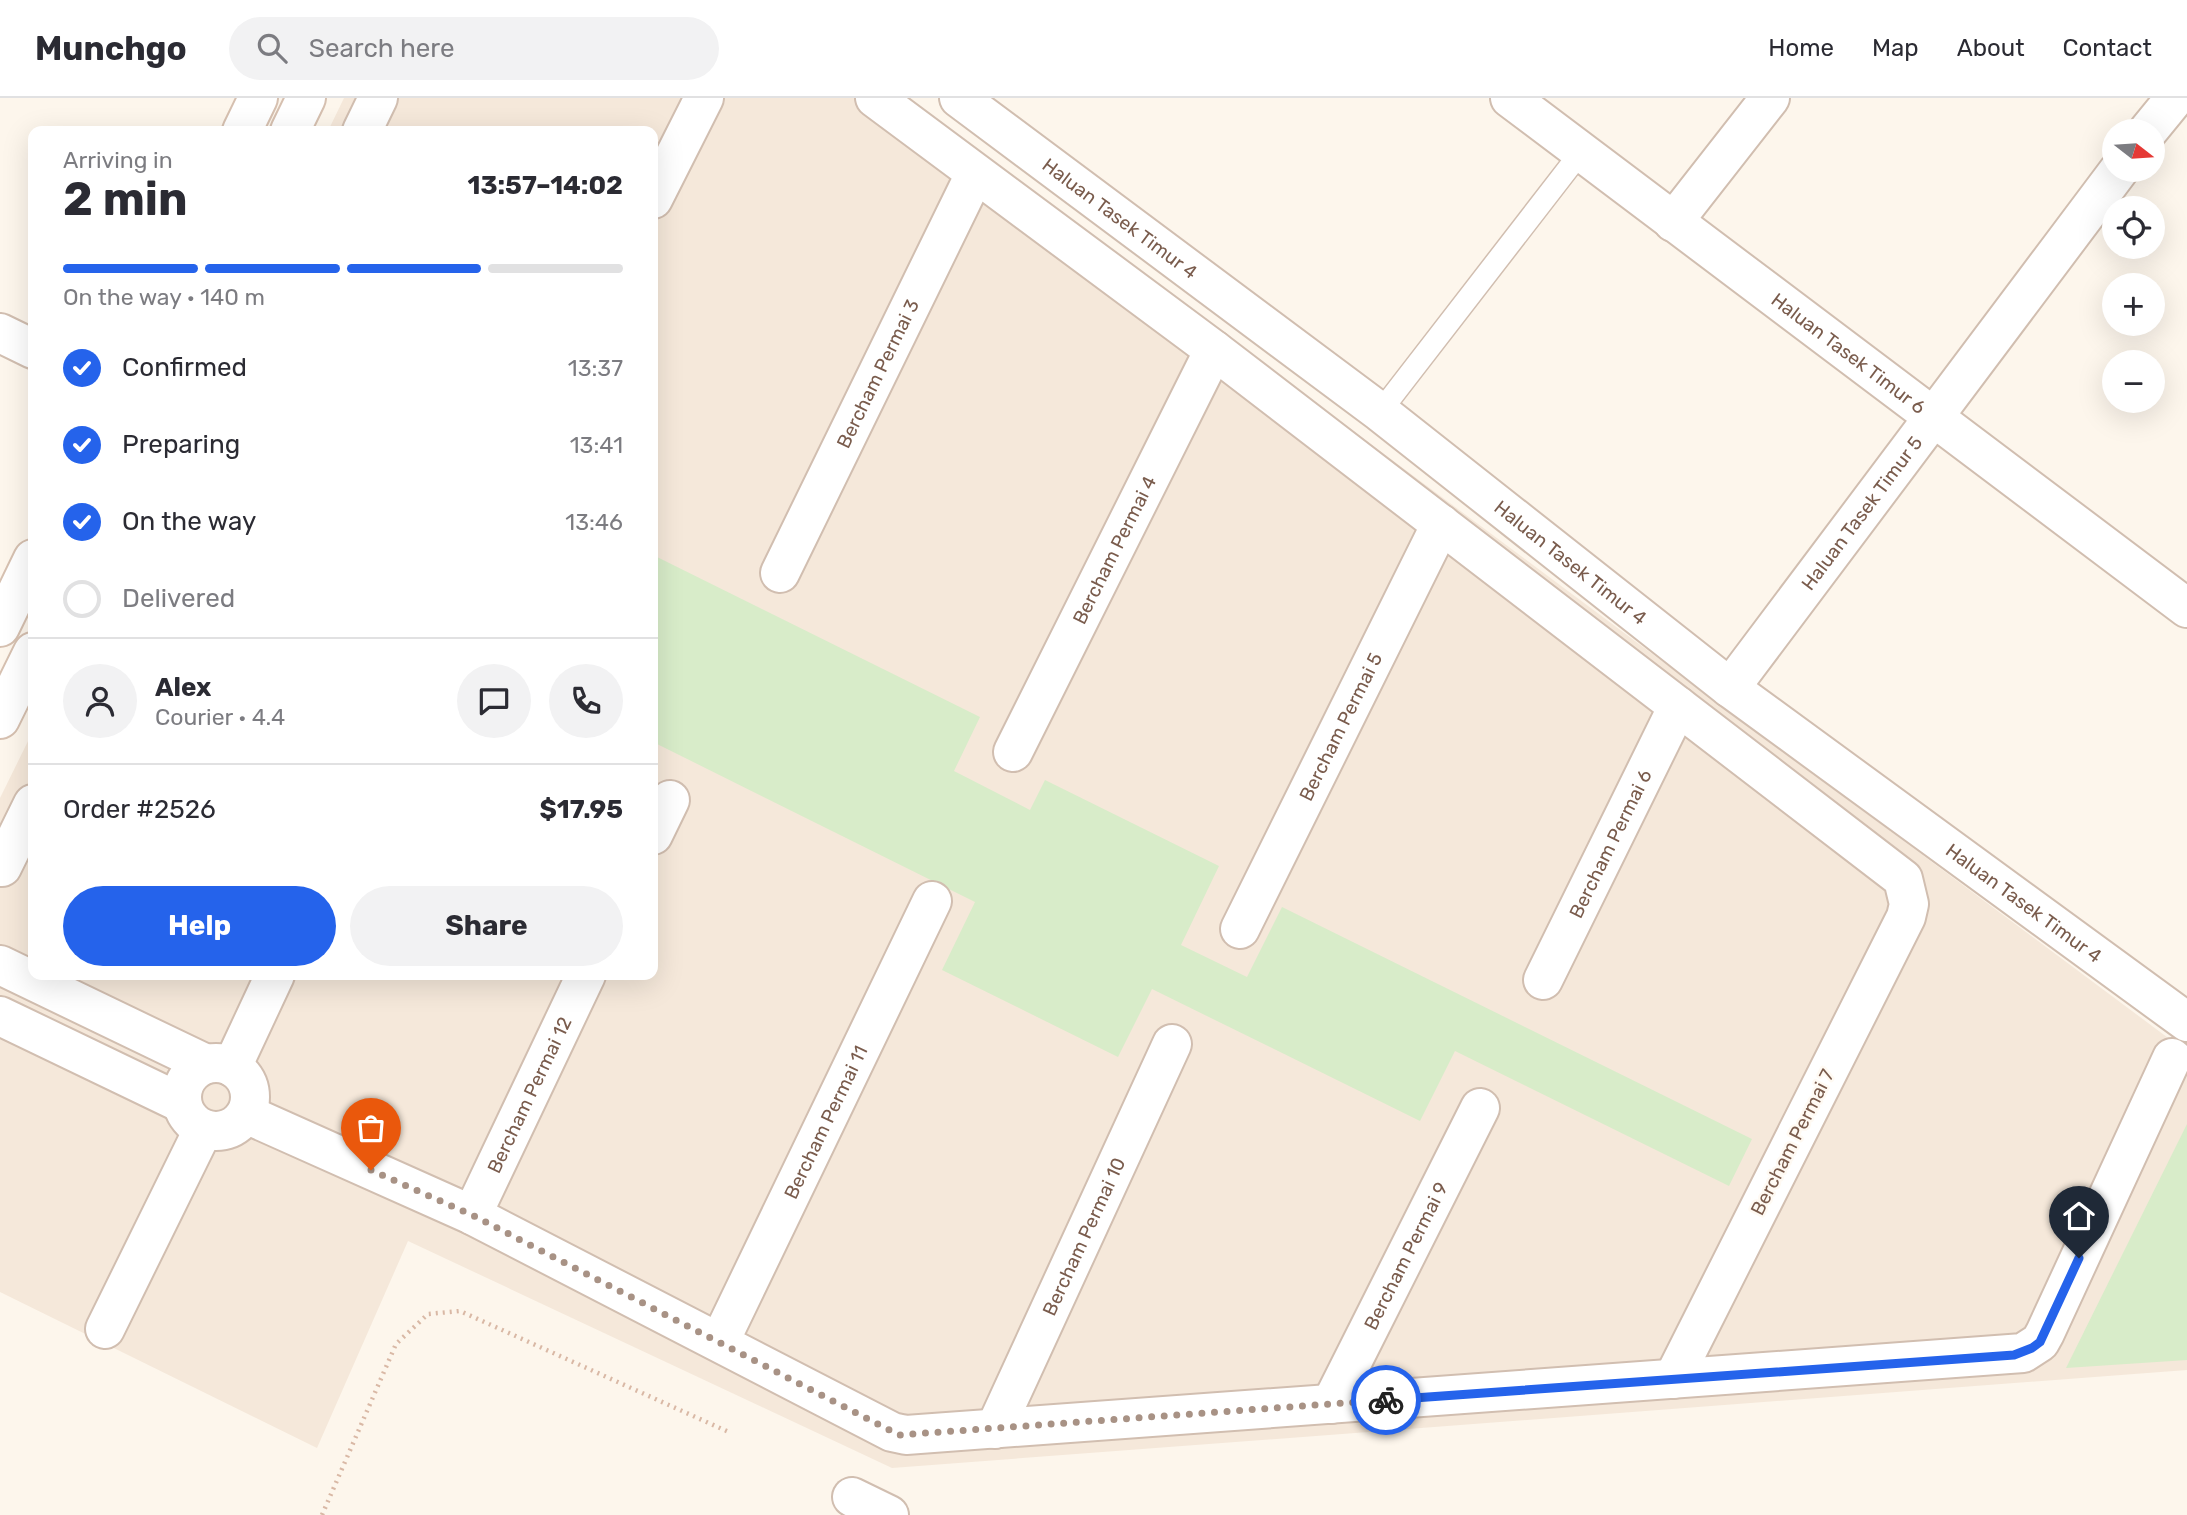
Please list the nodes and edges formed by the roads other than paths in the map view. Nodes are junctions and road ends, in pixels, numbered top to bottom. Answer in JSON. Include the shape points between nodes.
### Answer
{"nodes":[{"id":1,"x":258,"y":98,"type":"edge"},
{"id":2,"x":306,"y":98,"type":"edge"},
{"id":3,"x":379,"y":98,"type":"edge"},
{"id":4,"x":704,"y":98,"type":"edge"},
{"id":5,"x":875,"y":98,"type":"edge"},
{"id":6,"x":959,"y":98,"type":"edge"},
{"id":7,"x":1510,"y":98,"type":"edge"},
{"id":8,"x":1770,"y":98,"type":"edge"},
{"id":9,"x":2175,"y":98,"type":"edge"},
{"id":10,"x":2158,"y":119,"type":"edge"},
{"id":11,"x":244,"y":126,"type":"edge"},
{"id":12,"x":292,"y":126,"type":"edge"},
{"id":13,"x":365,"y":126,"type":"edge"},
{"id":14,"x":1581,"y":152,"type":"junction"},
{"id":15,"x":975,"y":174,"type":"junction"},
{"id":16,"x":2110,"y":182,"type":"edge"},
{"id":17,"x":658,"y":190,"type":"edge"},
{"id":18,"x":1674,"y":222,"type":"junction"},
{"id":19,"x":0,"y":333,"type":"edge"},
{"id":20,"x":28,"y":347,"type":"edge"},
{"id":21,"x":1214,"y":350,"type":"junction"},
{"id":22,"x":1380,"y":412,"type":"junction"},
{"id":23,"x":1932,"y":417,"type":"junction"},
{"id":24,"x":1441,"y":524,"type":"junction"},
{"id":25,"x":28,"y":569,"type":"edge"},
{"id":26,"x":780,"y":573,"type":"dead end"},
{"id":27,"x":2187,"y":608,"type":"edge"},
{"id":28,"x":0,"y":627,"type":"edge"},
{"id":29,"x":28,"y":662,"type":"edge"},
{"id":30,"x":1730,"y":688,"type":"junction"},
{"id":31,"x":1678,"y":706,"type":"junction"},
{"id":32,"x":0,"y":719,"type":"edge"},
{"id":33,"x":1013,"y":752,"type":"dead end"},
{"id":34,"x":670,"y":800,"type":"dead end"},
{"id":35,"x":28,"y":814,"type":"edge"},
{"id":36,"x":658,"y":825,"type":"edge"},
{"id":37,"x":2,"y":867,"type":"dead end"},
{"id":38,"x":932,"y":901,"type":"dead end"},
{"id":39,"x":1240,"y":929,"type":"dead end"},
{"id":40,"x":0,"y":965,"type":"edge"},
{"id":41,"x":28,"y":978,"type":"edge"},
{"id":42,"x":1543,"y":979,"type":"dead end"},
{"id":43,"x":33,"y":980,"type":"edge"},
{"id":44,"x":272,"y":980,"type":"edge"},
{"id":45,"x":584,"y":980,"type":"edge"},
{"id":46,"x":0,"y":1016,"type":"edge"},
{"id":47,"x":2187,"y":1022,"type":"edge"},
{"id":48,"x":1172,"y":1044,"type":"dead end"},
{"id":49,"x":2172,"y":1058,"type":"dead end"},
{"id":50,"x":219,"y":1065,"type":"junction"},
{"id":51,"x":1480,"y":1108,"type":"dead end"},
{"id":52,"x":246,"y":1114,"type":"junction"},
{"id":53,"x":192,"y":1116,"type":"junction"},
{"id":54,"x":472,"y":1215,"type":"junction"},
{"id":55,"x":105,"y":1329,"type":"dead end"},
{"id":56,"x":720,"y":1341,"type":"junction"},
{"id":57,"x":1673,"y":1380,"type":"junction"},
{"id":58,"x":1331,"y":1404,"type":"junction"},
{"id":59,"x":995,"y":1429,"type":"junction"},
{"id":60,"x":852,"y":1497,"type":"dead end"},
{"id":61,"x":889,"y":1515,"type":"edge"}],
"edges":[{"from":1,"to":11,"type":"street"},
{"from":2,"to":12,"type":"street"},
{"from":3,"to":13,"type":"street"},
{"from":4,"to":17,"type":"street"},
{"from":5,"to":15,"type":"street"},
{"from":6,"to":22,"type":"street","name":"Haluan Tasek Timur 4"},
{"from":7,"to":14,"type":"street","name":"Haluan Tasek Timur 6"},
{"from":8,"to":18,"type":"street"},
{"from":9,"to":10,"type":"street"},
{"from":14,"to":18,"type":"street","name":"Haluan Tasek Timur 6"},
{"from":14,"to":22,"type":"lane"},
{"from":15,"to":21,"type":"street"},
{"from":15,"to":26,"type":"street","name":"Bercham Permai 3"},
{"from":16,"to":23,"type":"street","name":"Haluan Tasek Timur 5"},
{"from":18,"to":23,"type":"street","name":"Haluan Tasek Timur 6"},
{"from":19,"to":20,"type":"street"},
{"from":21,"to":24,"type":"street"},
{"from":21,"to":33,"type":"street","name":"Bercham Permai 4"},
{"from":22,"to":30,"type":"street","name":"Haluan Tasek Timur 4"},
{"from":23,"to":27,"type":"street","name":"Haluan Tasek Timur 6"},
{"from":23,"to":30,"type":"street","name":"Haluan Tasek Timur 5"},
{"from":24,"to":31,"type":"street"},
{"from":24,"to":39,"type":"street","name":"Bercham Permai 5"},
{"from":25,"to":28,"type":"street"},
{"from":29,"to":32,"type":"street"},
{"from":30,"to":47,"type":"street","name":"Haluan Tasek Timur 4"},
{"from":31,"to":42,"type":"street","name":"Bercham Permai 6"},
{"from":31,"to":57,"type":"street","name":"Bercham Permai 7","via":[[1894,870],[1909,891],[1909,904]]},
{"from":34,"to":36,"type":"street"},
{"from":35,"to":37,"type":"street"},
{"from":38,"to":56,"type":"street","name":"Bercham Permai 11"},
{"from":40,"to":41,"type":"street"},
{"from":43,"to":50,"type":"street"},
{"from":44,"to":50,"type":"street"},
{"from":45,"to":54,"type":"street","name":"Bercham Permai 12"},
{"from":46,"to":53,"type":"street"},
{"from":48,"to":59,"type":"street","name":"Bercham Permai 10"},
{"from":49,"to":57,"type":"street","via":[[2045,1333],[2032,1348],[2014,1355]]},
{"from":50,"to":52,"type":"street","via":[[247,1082]]},
{"from":50,"to":53,"type":"street","via":[[186,1078]]},
{"from":51,"to":58,"type":"street","name":"Bercham Permai 9"},
{"from":52,"to":53,"type":"street","via":[[227,1130]]},
{"from":52,"to":54,"type":"street"},
{"from":53,"to":55,"type":"street"},
{"from":54,"to":56,"type":"street"},
{"from":56,"to":59,"type":"street","via":[[899,1435]]},
{"from":57,"to":58,"type":"street"},
{"from":58,"to":59,"type":"street"},
{"from":60,"to":61,"type":"street"}]}
